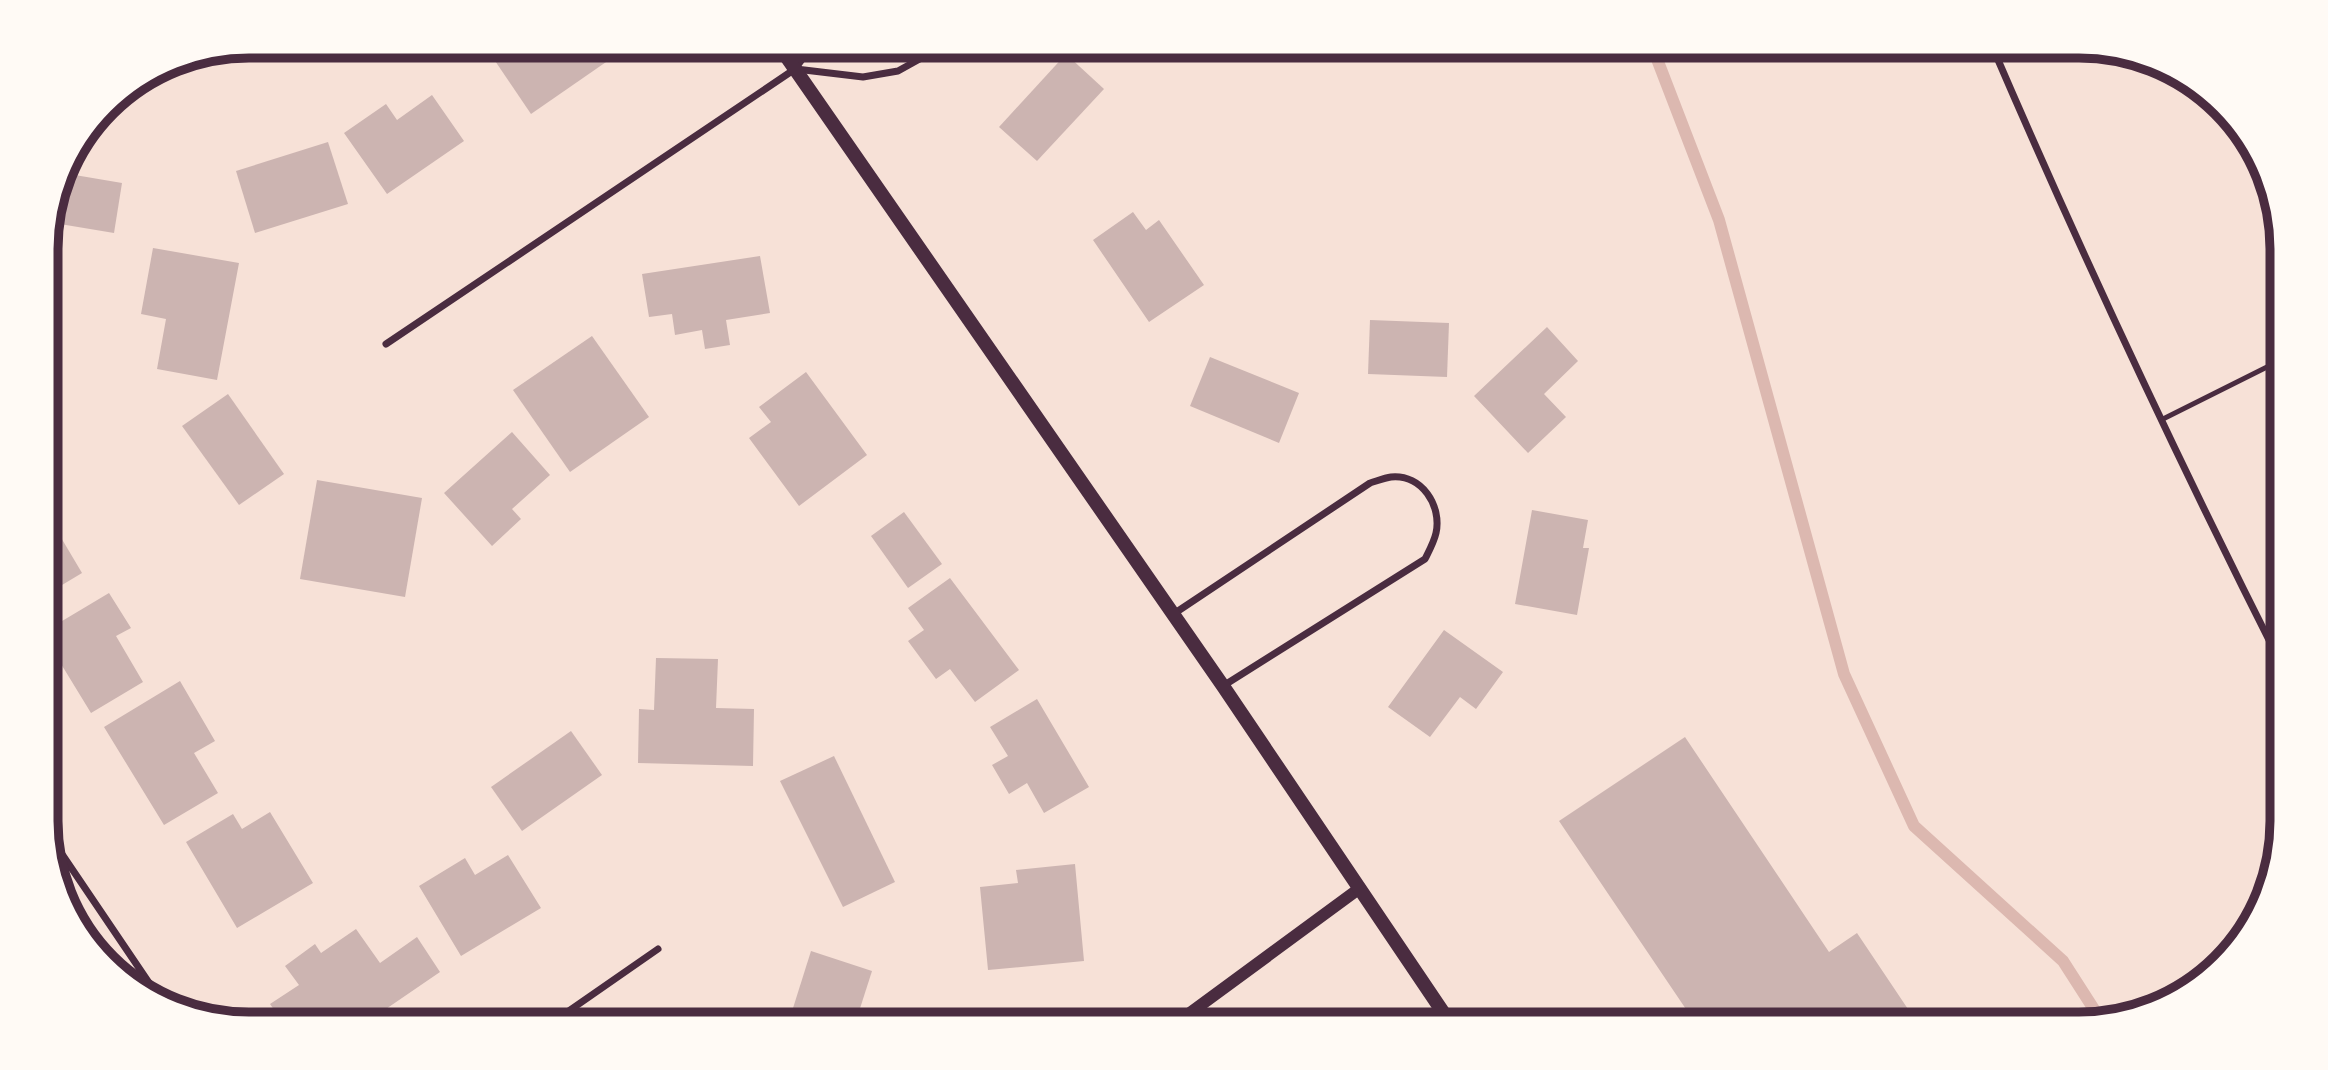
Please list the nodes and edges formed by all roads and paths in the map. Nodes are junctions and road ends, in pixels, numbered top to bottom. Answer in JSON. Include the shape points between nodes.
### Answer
{"nodes":[{"id":1,"x":787,"y":58,"type":"edge"},
{"id":2,"x":803,"y":58,"type":"edge"},
{"id":3,"x":921,"y":58,"type":"edge"},
{"id":4,"x":1997,"y":58,"type":"edge"},
{"id":5,"x":795,"y":69,"type":"junction"},
{"id":6,"x":386,"y":344,"type":"dead end"},
{"id":7,"x":2270,"y":366,"type":"edge"},
{"id":8,"x":2161,"y":420,"type":"junction"},
{"id":9,"x":1172,"y":615,"type":"junction"},
{"id":10,"x":2270,"y":642,"type":"edge"},
{"id":11,"x":1223,"y":686,"type":"junction"},
{"id":12,"x":60,"y":851,"type":"edge"},
{"id":13,"x":1360,"y":888,"type":"junction"},
{"id":14,"x":658,"y":949,"type":"dead end"},
{"id":15,"x":151,"y":986,"type":"edge"},
{"id":16,"x":567,"y":1012,"type":"edge"},
{"id":17,"x":1191,"y":1012,"type":"edge"},
{"id":18,"x":1443,"y":1012,"type":"edge"}],
"edges":[{"from":1,"to":5,"type":"main road"},
{"from":2,"to":5,"type":"street"},
{"from":3,"to":5,"type":"street","via":[[898,71],[863,77]]},
{"from":4,"to":8,"type":"street"},
{"from":5,"to":6,"type":"street"},
{"from":5,"to":9,"type":"main road"},
{"from":7,"to":8,"type":"lane"},
{"from":8,"to":10,"type":"street"},
{"from":9,"to":11,"type":"main road"},
{"from":9,"to":11,"type":"street","via":[[1370,483],[1393,477],[1413,481],[1430,496],[1438,517],[1436,536],[1425,559]]},
{"from":11,"to":13,"type":"main road"},
{"from":12,"to":15,"type":"street"},
{"from":13,"to":17,"type":"street"},
{"from":13,"to":18,"type":"main road"},
{"from":14,"to":16,"type":"street"}]}
